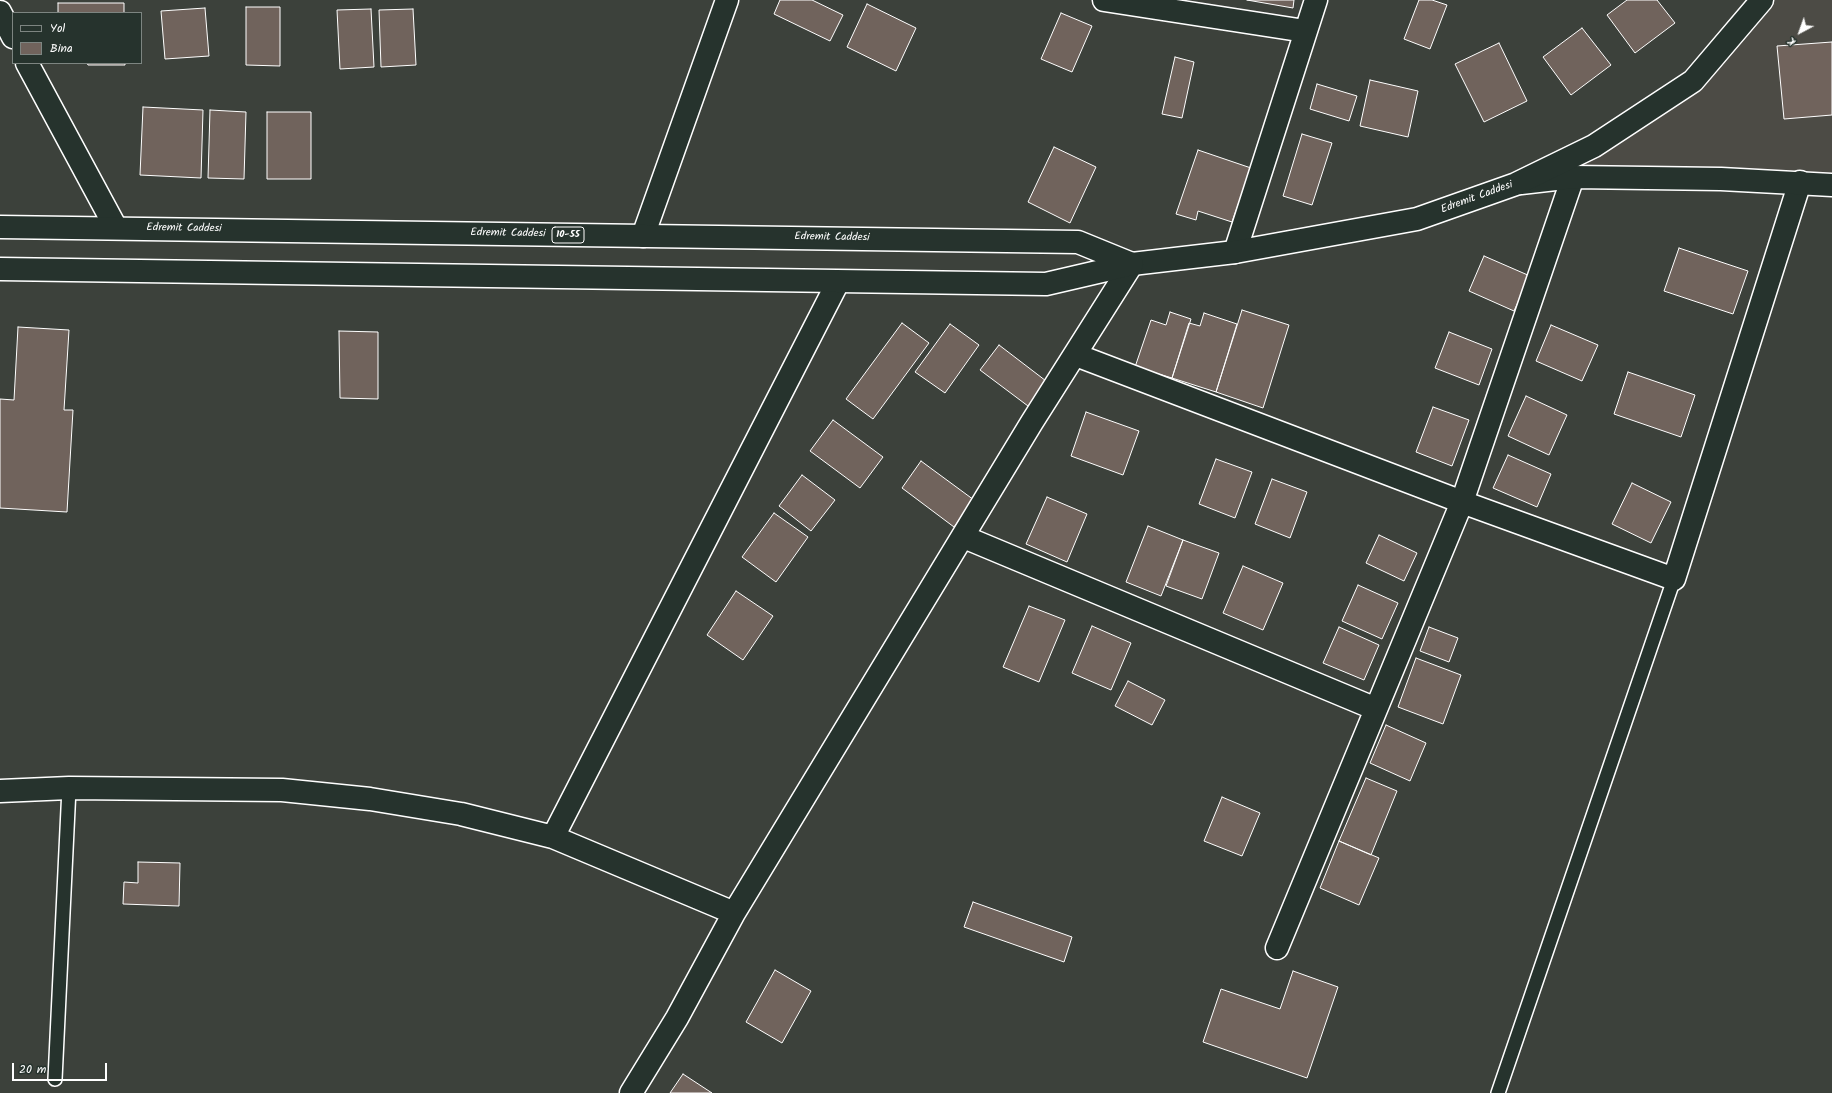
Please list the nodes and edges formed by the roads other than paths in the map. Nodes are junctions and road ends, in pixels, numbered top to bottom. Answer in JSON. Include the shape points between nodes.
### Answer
{"nodes":[{"id":1,"x":727,"y":0,"type":"edge"},
{"id":2,"x":1104,"y":0,"type":"edge"},
{"id":3,"x":1316,"y":0,"type":"edge"},
{"id":4,"x":1762,"y":0,"type":"edge"},
{"id":5,"x":0,"y":12,"type":"edge"},
{"id":6,"x":1305,"y":31,"type":"junction"},
{"id":7,"x":12,"y":34,"type":"edge"},
{"id":8,"x":28,"y":64,"type":"edge"},
{"id":9,"x":1573,"y":177,"type":"junction"},
{"id":10,"x":1800,"y":182,"type":"junction"},
{"id":11,"x":1516,"y":184,"type":"junction"},
{"id":12,"x":1832,"y":185,"type":"edge"},
{"id":13,"x":0,"y":226,"type":"edge"},
{"id":14,"x":116,"y":228,"type":"junction"},
{"id":15,"x":643,"y":236,"type":"junction"},
{"id":16,"x":1235,"y":252,"type":"junction"},
{"id":17,"x":1132,"y":264,"type":"junction"},
{"id":18,"x":0,"y":269,"type":"edge"},
{"id":19,"x":838,"y":282,"type":"junction"},
{"id":20,"x":1076,"y":355,"type":"junction"},
{"id":21,"x":1462,"y":502,"type":"junction"},
{"id":22,"x":964,"y":537,"type":"junction"},
{"id":23,"x":1674,"y":580,"type":"junction"},
{"id":24,"x":1376,"y":709,"type":"junction"},
{"id":25,"x":69,"y":788,"type":"junction"},
{"id":26,"x":0,"y":790,"type":"edge"},
{"id":27,"x":553,"y":837,"type":"junction"},
{"id":28,"x":734,"y":913,"type":"junction"},
{"id":29,"x":1277,"y":948,"type":"dead end"},
{"id":30,"x":55,"y":1079,"type":"dead end"},
{"id":31,"x":631,"y":1093,"type":"edge"},
{"id":32,"x":1498,"y":1093,"type":"edge"}],
"edges":[{"from":1,"to":15,"type":"street"},
{"from":2,"to":6,"type":"street"},
{"from":3,"to":6,"type":"street"},
{"from":4,"to":11,"type":"street","name":"Edremit Caddesi","number":"10-55","via":[[1693,81],[1594,146]]},
{"from":5,"to":7,"type":"street"},
{"from":6,"to":16,"type":"street"},
{"from":8,"to":14,"type":"street"},
{"from":9,"to":10,"type":"street"},
{"from":9,"to":11,"type":"street"},
{"from":9,"to":21,"type":"street"},
{"from":10,"to":12,"type":"street"},
{"from":10,"to":23,"type":"street"},
{"from":11,"to":16,"type":"street","name":"Edremit Caddesi","number":"10-55","via":[[1417,219]]},
{"from":13,"to":14,"type":"street","name":"Edremit Caddesi","number":"10-55"},
{"from":14,"to":15,"type":"street","name":"Edremit Caddesi","number":"10-55"},
{"from":15,"to":17,"type":"street","name":"Edremit Caddesi","number":"10-55","via":[[1078,242]]},
{"from":16,"to":17,"type":"street","name":"Edremit Caddesi","number":"10-55"},
{"from":17,"to":19,"type":"street","name":"Edremit Caddesi","via":[[1046,284]]},
{"from":17,"to":20,"type":"street"},
{"from":18,"to":19,"type":"street","name":"Edremit Caddesi"},
{"from":19,"to":27,"type":"street"},
{"from":20,"to":21,"type":"street"},
{"from":20,"to":22,"type":"street","via":[[1032,422]]},
{"from":21,"to":23,"type":"street"},
{"from":21,"to":24,"type":"street"},
{"from":22,"to":24,"type":"street"},
{"from":22,"to":28,"type":"street"},
{"from":23,"to":32,"type":"lane"},
{"from":24,"to":29,"type":"street"},
{"from":25,"to":26,"type":"street"},
{"from":25,"to":27,"type":"street","via":[[282,790],[370,799],[461,814]]},
{"from":25,"to":30,"type":"lane"},
{"from":27,"to":28,"type":"street"},
{"from":28,"to":31,"type":"street","via":[[677,1018]]}]}
